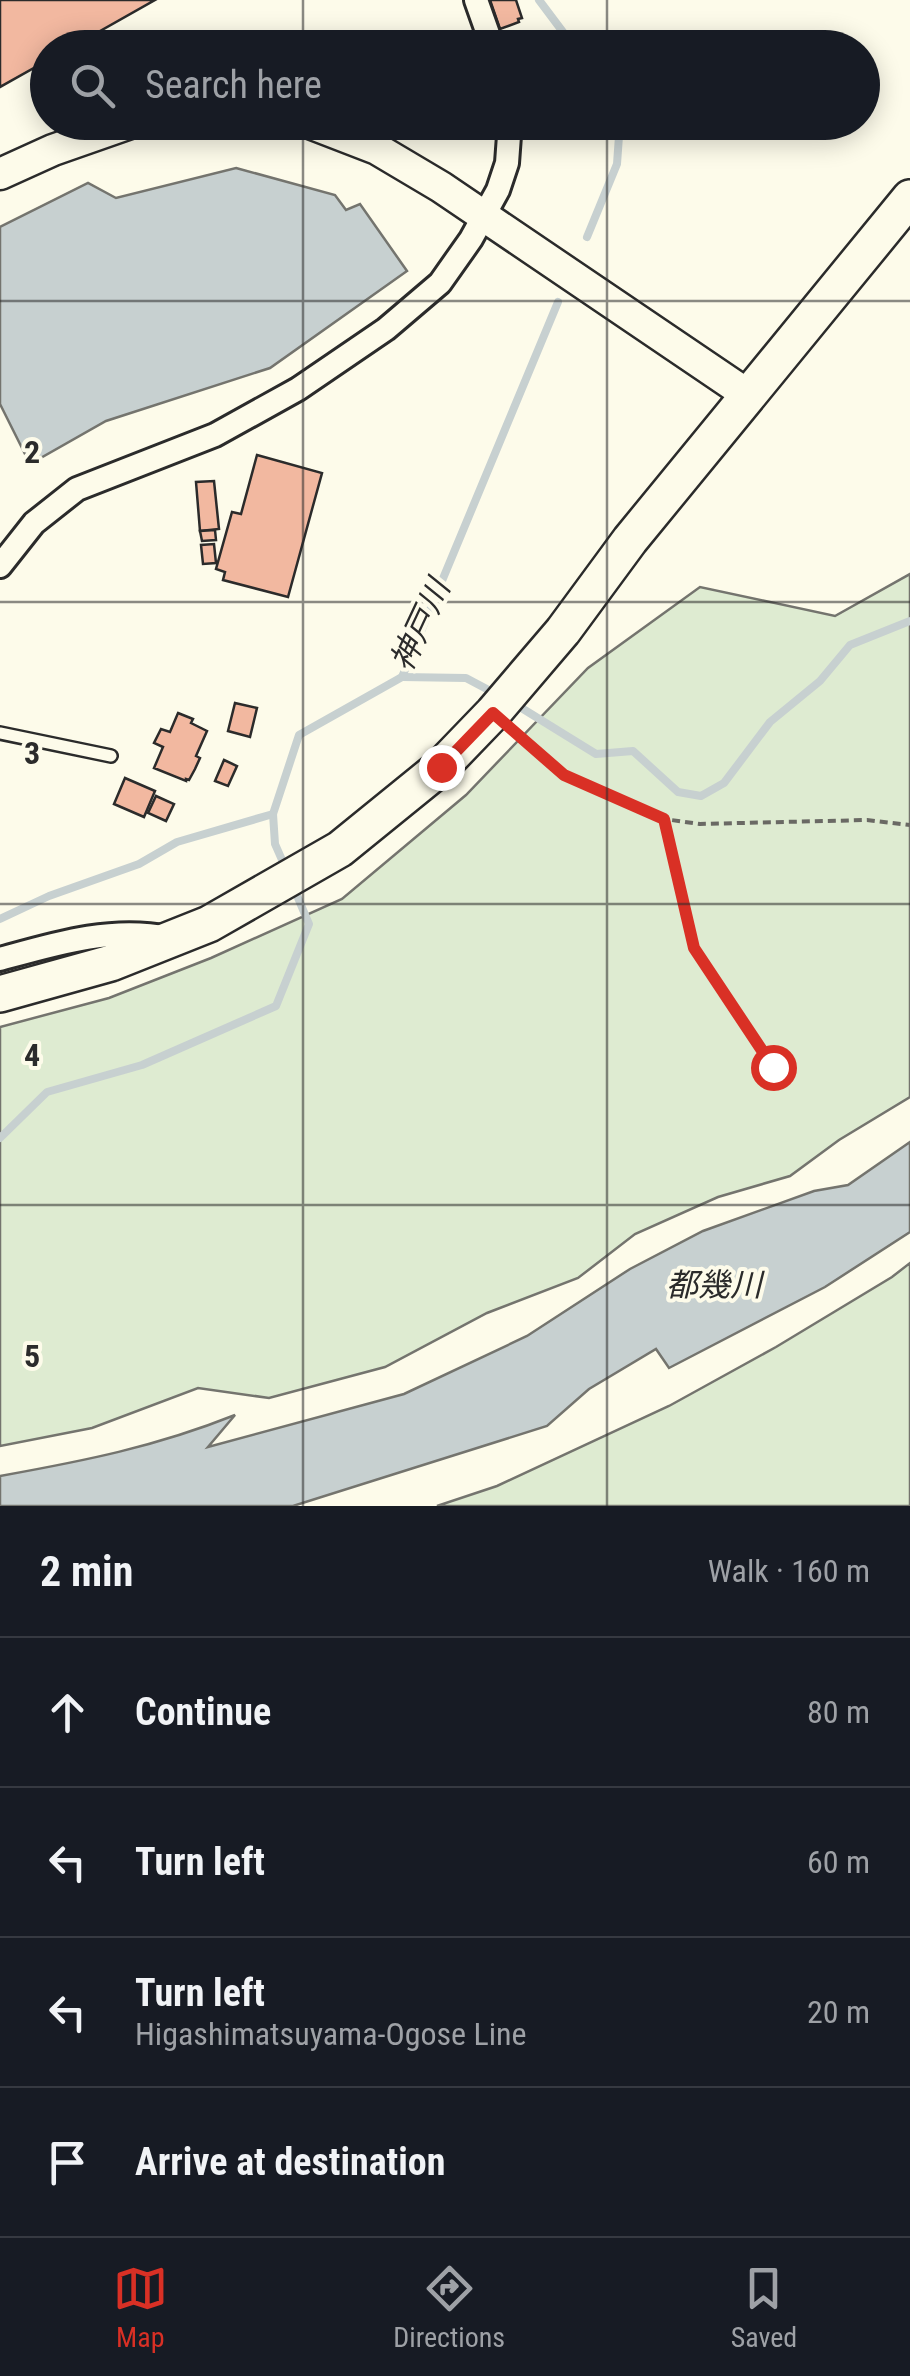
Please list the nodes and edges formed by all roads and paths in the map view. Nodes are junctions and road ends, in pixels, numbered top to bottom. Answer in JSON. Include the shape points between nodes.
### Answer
{"nodes":[{"id":1,"x":476,"y":0,"type":"edge"},
{"id":2,"x":486,"y":30,"type":"edge"},
{"id":3,"x":81,"y":140,"type":"edge"},
{"id":4,"x":353,"y":140,"type":"edge"},
{"id":5,"x":509,"y":140,"type":"edge"},
{"id":6,"x":0,"y":174,"type":"edge"},
{"id":7,"x":910,"y":198,"type":"edge"},
{"id":8,"x":485,"y":216,"type":"junction"},
{"id":9,"x":748,"y":395,"type":"junction"},
{"id":10,"x":0,"y":566,"type":"edge"},
{"id":11,"x":493,"y":713,"type":"junction"},
{"id":12,"x":0,"y":732,"type":"edge"},
{"id":13,"x":111,"y":756,"type":"dead end"},
{"id":14,"x":664,"y":819,"type":"junction"},
{"id":15,"x":910,"y":825,"type":"edge"},
{"id":16,"x":175,"y":939,"type":"junction"},
{"id":17,"x":0,"y":959,"type":"edge"},
{"id":18,"x":0,"y":994,"type":"edge"},
{"id":19,"x":788,"y":1084,"type":"dead end"}],
"edges":[{"from":1,"to":2,"type":"street"},
{"from":3,"to":6,"type":"street"},
{"from":4,"to":8,"type":"street"},
{"from":5,"to":8,"type":"street","via":[[507,163]]},
{"from":7,"to":9,"type":"main road"},
{"from":8,"to":9,"type":"street"},
{"from":8,"to":10,"type":"street","via":[[440,283],[386,329],[215,435],[77,488],[34,522]]},
{"from":9,"to":11,"type":"main road"},
{"from":11,"to":14,"type":"path","via":[[564,775]]},
{"from":11,"to":16,"type":"main road","via":[[441,767],[340,849]]},
{"from":12,"to":13,"type":"lane"},
{"from":14,"to":15,"type":"path"},
{"from":14,"to":19,"type":"path","via":[[694,948]]},
{"from":16,"to":17,"type":"street","via":[[144,932],[107,935]]},
{"from":16,"to":18,"type":"main road"}]}
